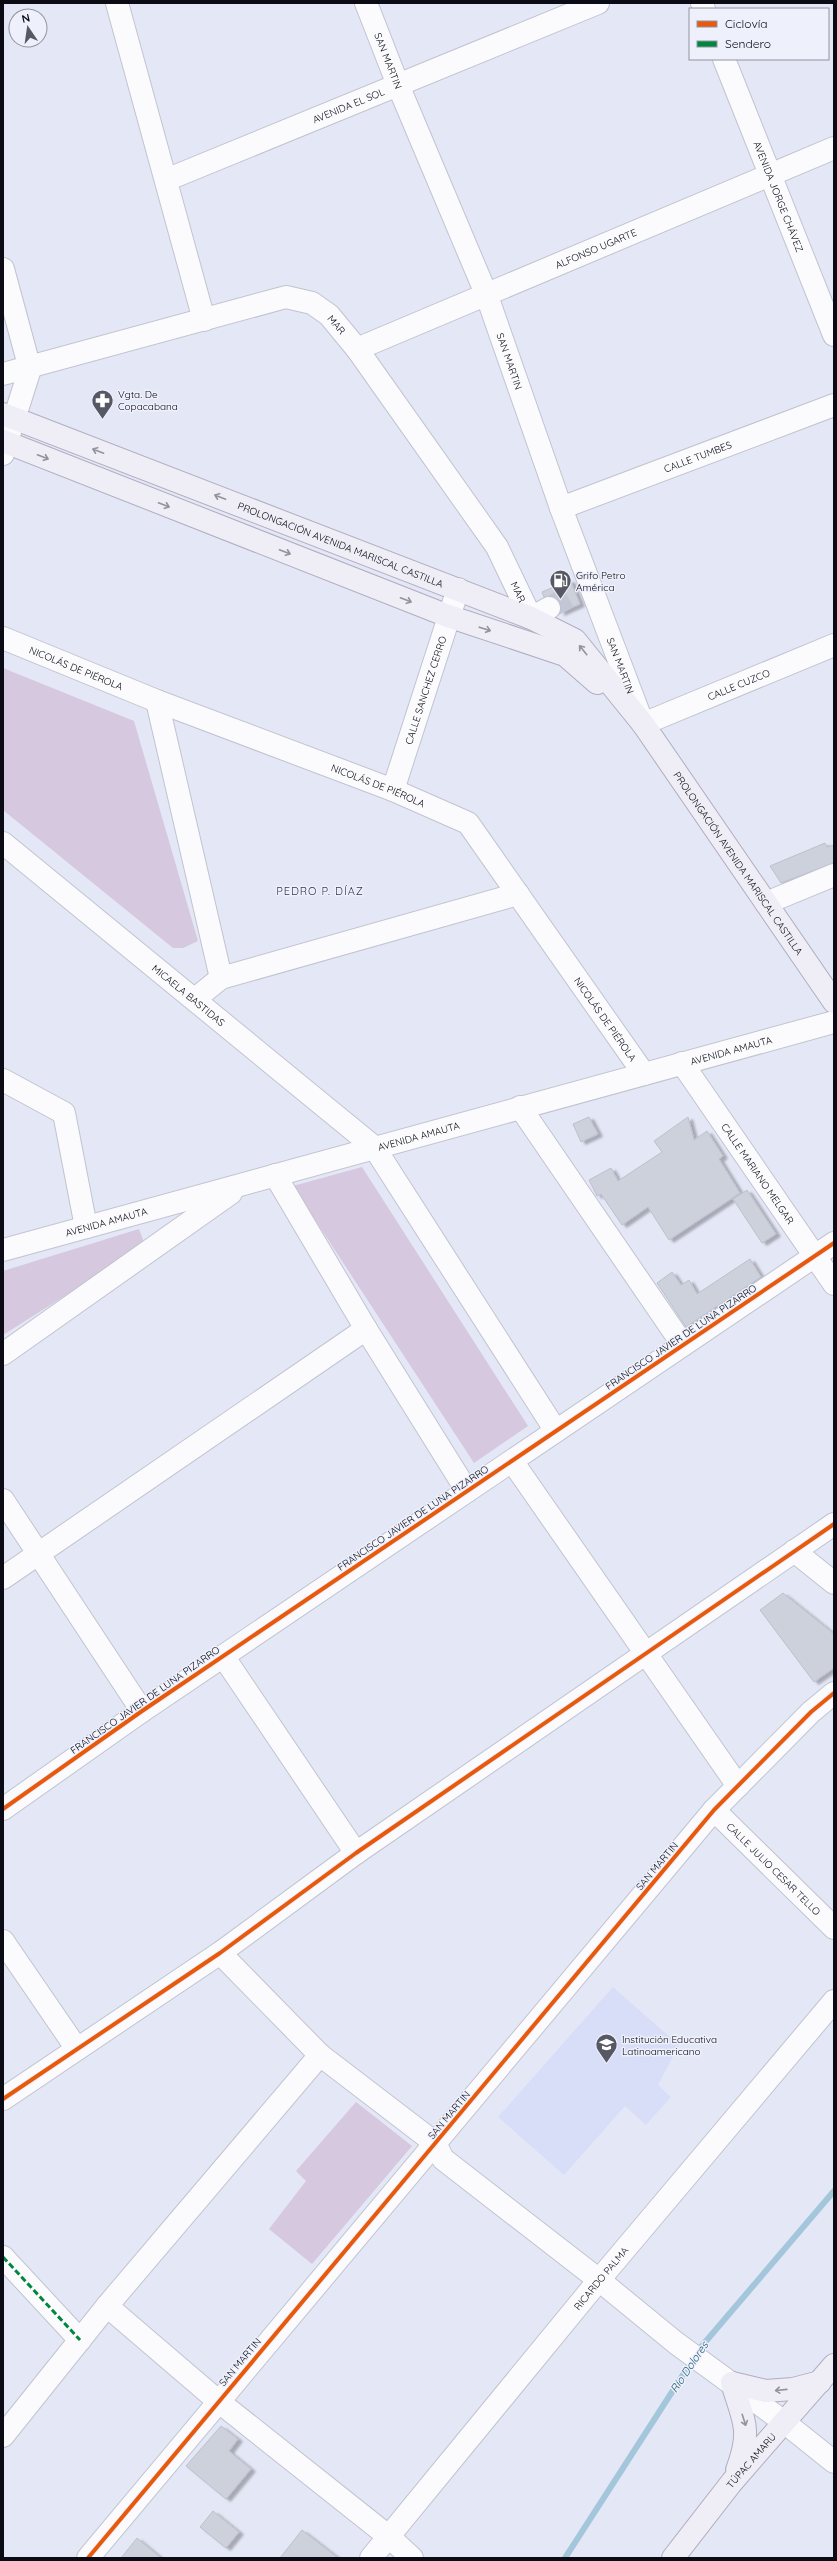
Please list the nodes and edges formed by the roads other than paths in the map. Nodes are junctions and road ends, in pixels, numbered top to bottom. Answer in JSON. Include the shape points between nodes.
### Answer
{"nodes":[{"id":1,"x":117,"y":3,"type":"edge"},
{"id":2,"x":366,"y":3,"type":"edge"},
{"id":3,"x":598,"y":3,"type":"edge"},
{"id":4,"x":724,"y":60,"type":"edge"},
{"id":5,"x":398,"y":85,"type":"junction"},
{"id":6,"x":834,"y":148,"type":"edge"},
{"id":7,"x":770,"y":174,"type":"junction"},
{"id":8,"x":166,"y":180,"type":"junction"},
{"id":9,"x":3,"y":269,"type":"edge"},
{"id":10,"x":487,"y":296,"type":"junction"},
{"id":11,"x":204,"y":320,"type":"junction"},
{"id":12,"x":834,"y":335,"type":"edge"},
{"id":13,"x":357,"y":349,"type":"junction"},
{"id":14,"x":30,"y":368,"type":"junction"},
{"id":15,"x":3,"y":374,"type":"edge"},
{"id":16,"x":834,"y":405,"type":"edge"},
{"id":17,"x":8,"y":416,"type":"edge"},
{"id":18,"x":4,"y":446,"type":"edge"},
{"id":19,"x":561,"y":508,"type":"junction"},
{"id":20,"x":458,"y":590,"type":"junction"},
{"id":21,"x":540,"y":613,"type":"junction"},
{"id":22,"x":448,"y":616,"type":"junction"},
{"id":23,"x":3,"y":638,"type":"edge"},
{"id":24,"x":834,"y":645,"type":"edge"},
{"id":25,"x":157,"y":701,"type":"junction"},
{"id":26,"x":643,"y":724,"type":"junction"},
{"id":27,"x":393,"y":790,"type":"junction"},
{"id":28,"x":3,"y":843,"type":"edge"},
{"id":29,"x":834,"y":875,"type":"edge"},
{"id":30,"x":518,"y":894,"type":"junction"},
{"id":31,"x":766,"y":903,"type":"junction"},
{"id":32,"x":221,"y":978,"type":"junction"},
{"id":33,"x":194,"y":999,"type":"junction"},
{"id":34,"x":834,"y":1002,"type":"edge"},
{"id":35,"x":834,"y":1022,"type":"edge"},
{"id":36,"x":682,"y":1063,"type":"junction"},
{"id":37,"x":644,"y":1074,"type":"junction"},
{"id":38,"x":3,"y":1080,"type":"edge"},
{"id":39,"x":520,"y":1107,"type":"junction"},
{"id":40,"x":374,"y":1148,"type":"junction"},
{"id":41,"x":276,"y":1175,"type":"junction"},
{"id":42,"x":242,"y":1184,"type":"junction"},
{"id":43,"x":86,"y":1227,"type":"junction"},
{"id":44,"x":834,"y":1243,"type":"edge"},
{"id":45,"x":3,"y":1250,"type":"edge"},
{"id":46,"x":815,"y":1256,"type":"junction"},
{"id":47,"x":834,"y":1284,"type":"edge"},
{"id":48,"x":366,"y":1329,"type":"junction"},
{"id":49,"x":683,"y":1345,"type":"junction"},
{"id":50,"x":3,"y":1354,"type":"edge"},
{"id":51,"x":556,"y":1431,"type":"junction"},
{"id":52,"x":512,"y":1461,"type":"junction"},
{"id":53,"x":467,"y":1491,"type":"junction"},
{"id":54,"x":3,"y":1500,"type":"edge"},
{"id":55,"x":834,"y":1524,"type":"edge"},
{"id":56,"x":794,"y":1551,"type":"junction"},
{"id":57,"x":38,"y":1554,"type":"junction"},
{"id":58,"x":3,"y":1578,"type":"edge"},
{"id":59,"x":834,"y":1583,"type":"edge"},
{"id":60,"x":646,"y":1653,"type":"junction"},
{"id":61,"x":223,"y":1656,"type":"junction"},
{"id":62,"x":834,"y":1693,"type":"edge"},
{"id":63,"x":142,"y":1711,"type":"junction"},
{"id":64,"x":738,"y":1786,"type":"junction"},
{"id":65,"x":3,"y":1809,"type":"edge"},
{"id":66,"x":714,"y":1810,"type":"junction"},
{"id":67,"x":356,"y":1853,"type":"junction"},
{"id":68,"x":834,"y":1928,"type":"edge"},
{"id":69,"x":3,"y":1941,"type":"edge"},
{"id":70,"x":220,"y":1952,"type":"junction"},
{"id":71,"x":834,"y":2001,"type":"edge"},
{"id":72,"x":77,"y":2049,"type":"junction"},
{"id":73,"x":320,"y":2055,"type":"junction"},
{"id":74,"x":3,"y":2099,"type":"edge"},
{"id":75,"x":435,"y":2143,"type":"junction"},
{"id":76,"x":3,"y":2257,"type":"edge"},
{"id":77,"x":599,"y":2280,"type":"junction"},
{"id":78,"x":107,"y":2306,"type":"junction"},
{"id":79,"x":80,"y":2340,"type":"junction"},
{"id":80,"x":834,"y":2365,"type":"edge"},
{"id":81,"x":728,"y":2380,"type":"junction"},
{"id":82,"x":820,"y":2382,"type":"junction"},
{"id":83,"x":218,"y":2401,"type":"junction"},
{"id":84,"x":784,"y":2422,"type":"junction"},
{"id":85,"x":3,"y":2436,"type":"edge"},
{"id":86,"x":834,"y":2462,"type":"edge"},
{"id":87,"x":732,"y":2482,"type":"junction"},
{"id":88,"x":388,"y":2536,"type":"junction"},
{"id":89,"x":88,"y":2558,"type":"edge"},
{"id":90,"x":371,"y":2558,"type":"edge"},
{"id":91,"x":412,"y":2558,"type":"edge"},
{"id":92,"x":672,"y":2558,"type":"edge"}],
"edges":[{"from":1,"to":8,"type":"street"},
{"from":2,"to":5,"type":"street","name":"SAN MARTIN"},
{"from":3,"to":5,"type":"street","name":"AVENIDA EL SOL"},
{"from":4,"to":7,"type":"street","name":"AVENIDA JORGE CHÁVEZ"},
{"from":5,"to":8,"type":"street","name":"AVENIDA EL SOL"},
{"from":5,"to":10,"type":"street","name":"SAN MARTIN"},
{"from":6,"to":7,"type":"street","name":"ALFONSO UGARTE"},
{"from":7,"to":10,"type":"street","name":"ALFONSO UGARTE"},
{"from":7,"to":12,"type":"street","name":"AVENIDA JORGE CHÁVEZ"},
{"from":8,"to":11,"type":"street"},
{"from":9,"to":14,"type":"street"},
{"from":10,"to":13,"type":"street","name":"ALFONSO UGARTE"},
{"from":10,"to":19,"type":"street","name":"SAN MARTIN"},
{"from":11,"to":13,"type":"street","name":"MAR","via":[[286,297],[300,298],[329,315]]},
{"from":11,"to":14,"type":"street","name":"MAR"},
{"from":13,"to":21,"type":"street","name":"MAR","via":[[498,547]]},
{"from":14,"to":15,"type":"street","name":"MAR"},
{"from":14,"to":17,"type":"street"},
{"from":16,"to":19,"type":"street","name":"CALLE TUMBES"},
{"from":17,"to":18,"type":"street"},
{"from":20,"to":17,"type":"main road","name":"PROLONGACIÓN AVENIDA MARISCAL CASTILLA","one_way":true},
{"from":18,"to":22,"type":"main road","name":"PROLONGACIÓN AVENIDA MARISCAL CASTILLA","one_way":true},
{"from":19,"to":26,"type":"street","name":"SAN MARTIN","via":[[582,588]]},
{"from":20,"to":21,"type":"main road","name":"PROLONGACIÓN AVENIDA MARISCAL CASTILLA"},
{"from":20,"to":22,"type":"street","name":"CALLE SANCHEZ CERRO"},
{"from":26,"to":21,"type":"main road","name":"PROLONGACIÓN AVENIDA MARISCAL CASTILLA","one_way":true,"via":[[575,640]]},
{"from":22,"to":26,"type":"main road","name":"PROLONGACIÓN AVENIDA MARISCAL CASTILLA","one_way":true,"via":[[565,655]]},
{"from":22,"to":27,"type":"street","name":"CALLE SANCHEZ CERRO"},
{"from":23,"to":25,"type":"street","name":"NICOLÁS DE PIÉROLA"},
{"from":24,"to":26,"type":"street","name":"CALLE CUZCO"},
{"from":25,"to":27,"type":"street","name":"NICOLÁS DE PIÉROLA"},
{"from":25,"to":32,"type":"street"},
{"from":26,"to":31,"type":"main road","name":"PROLONGACIÓN AVENIDA MARISCAL CASTILLA"},
{"from":27,"to":30,"type":"street","name":"NICOLÁS DE PIÉROLA","via":[[468,823]]},
{"from":28,"to":33,"type":"street","name":"MICAELA BASTIDAS"},
{"from":29,"to":31,"type":"street"},
{"from":30,"to":32,"type":"street"},
{"from":30,"to":37,"type":"street","name":"NICOLÁS DE PIÉROLA"},
{"from":31,"to":34,"type":"main road","name":"PROLONGACIÓN AVENIDA MARISCAL CASTILLA"},
{"from":32,"to":33,"type":"street"},
{"from":33,"to":40,"type":"street","name":"MICAELA BASTIDAS"},
{"from":35,"to":36,"type":"street","name":"AVENIDA AMAUTA"},
{"from":36,"to":37,"type":"street","name":"AVENIDA AMAUTA"},
{"from":36,"to":46,"type":"street","name":"CALLE MARIANO MELGAR"},
{"from":37,"to":39,"type":"street","name":"AVENIDA AMAUTA"},
{"from":38,"to":43,"type":"street","via":[[64,1113]]},
{"from":39,"to":40,"type":"street","name":"AVENIDA AMAUTA"},
{"from":39,"to":49,"type":"street"},
{"from":40,"to":41,"type":"street","name":"AVENIDA AMAUTA"},
{"from":40,"to":51,"type":"street","name":"MICAELA BASTIDAS"},
{"from":41,"to":42,"type":"street","name":"AVENIDA AMAUTA"},
{"from":41,"to":48,"type":"street"},
{"from":42,"to":43,"type":"street","name":"AVENIDA AMAUTA"},
{"from":42,"to":50,"type":"street"},
{"from":43,"to":45,"type":"street","name":"AVENIDA AMAUTA"},
{"from":44,"to":46,"type":"street","name":"FRANCISCO JAVIER DE LUNA PIZARRO"},
{"from":46,"to":47,"type":"street","name":"CALLE MARIANO MELGAR"},
{"from":46,"to":49,"type":"street","name":"FRANCISCO JAVIER DE LUNA PIZARRO"},
{"from":48,"to":53,"type":"street"},
{"from":48,"to":57,"type":"street"},
{"from":49,"to":51,"type":"street","name":"FRANCISCO JAVIER DE LUNA PIZARRO"},
{"from":51,"to":52,"type":"street","name":"FRANCISCO JAVIER DE LUNA PIZARRO"},
{"from":52,"to":53,"type":"street","name":"FRANCISCO JAVIER DE LUNA PIZARRO"},
{"from":52,"to":60,"type":"street"},
{"from":53,"to":61,"type":"street","name":"FRANCISCO JAVIER DE LUNA PIZARRO"},
{"from":54,"to":57,"type":"street"},
{"from":55,"to":56,"type":"street"},
{"from":56,"to":59,"type":"street"},
{"from":56,"to":60,"type":"street"},
{"from":57,"to":58,"type":"street"},
{"from":57,"to":63,"type":"street"},
{"from":60,"to":64,"type":"street"},
{"from":60,"to":67,"type":"street"},
{"from":61,"to":63,"type":"street","name":"FRANCISCO JAVIER DE LUNA PIZARRO"},
{"from":61,"to":67,"type":"street"},
{"from":62,"to":64,"type":"street","name":"SAN MARTIN","via":[[811,1712]]},
{"from":63,"to":65,"type":"street","name":"FRANCISCO JAVIER DE LUNA PIZARRO"},
{"from":64,"to":66,"type":"street","name":"SAN MARTIN"},
{"from":66,"to":68,"type":"street","name":"CALLE JULIO CESAR TELLO"},
{"from":66,"to":75,"type":"street","name":"SAN MARTIN"},
{"from":67,"to":70,"type":"street"},
{"from":69,"to":72,"type":"street"},
{"from":70,"to":72,"type":"street"},
{"from":70,"to":73,"type":"street"},
{"from":71,"to":77,"type":"street","name":"RICARDO PALMA"},
{"from":72,"to":74,"type":"street"},
{"from":73,"to":75,"type":"street"},
{"from":73,"to":78,"type":"street"},
{"from":75,"to":77,"type":"street","via":[[443,2159]]},
{"from":75,"to":83,"type":"street","name":"SAN MARTIN"},
{"from":76,"to":79,"type":"street"},
{"from":77,"to":81,"type":"street","via":[[676,2343]]},
{"from":77,"to":88,"type":"street","name":"RICARDO PALMA"},
{"from":78,"to":79,"type":"street"},
{"from":78,"to":83,"type":"street"},
{"from":79,"to":85,"type":"street"},
{"from":80,"to":82,"type":"main road","name":"TÚPAC AMARU"},
{"from":82,"to":81,"type":"main road","one_way":true,"via":[[794,2389],[766,2392]]},
{"from":81,"to":84,"type":"street"},
{"from":81,"to":87,"type":"main road","one_way":true,"via":[[747,2431],[745,2448]]},
{"from":82,"to":84,"type":"main road","name":"TÚPAC AMARU"},
{"from":83,"to":88,"type":"street"},
{"from":83,"to":89,"type":"street","name":"SAN MARTIN"},
{"from":84,"to":86,"type":"street"},
{"from":84,"to":87,"type":"main road","name":"TÚPAC AMARU"},
{"from":87,"to":92,"type":"main road","name":"TÚPAC AMARU"},
{"from":88,"to":90,"type":"street","name":"RICARDO PALMA"},
{"from":88,"to":91,"type":"street"}]}
